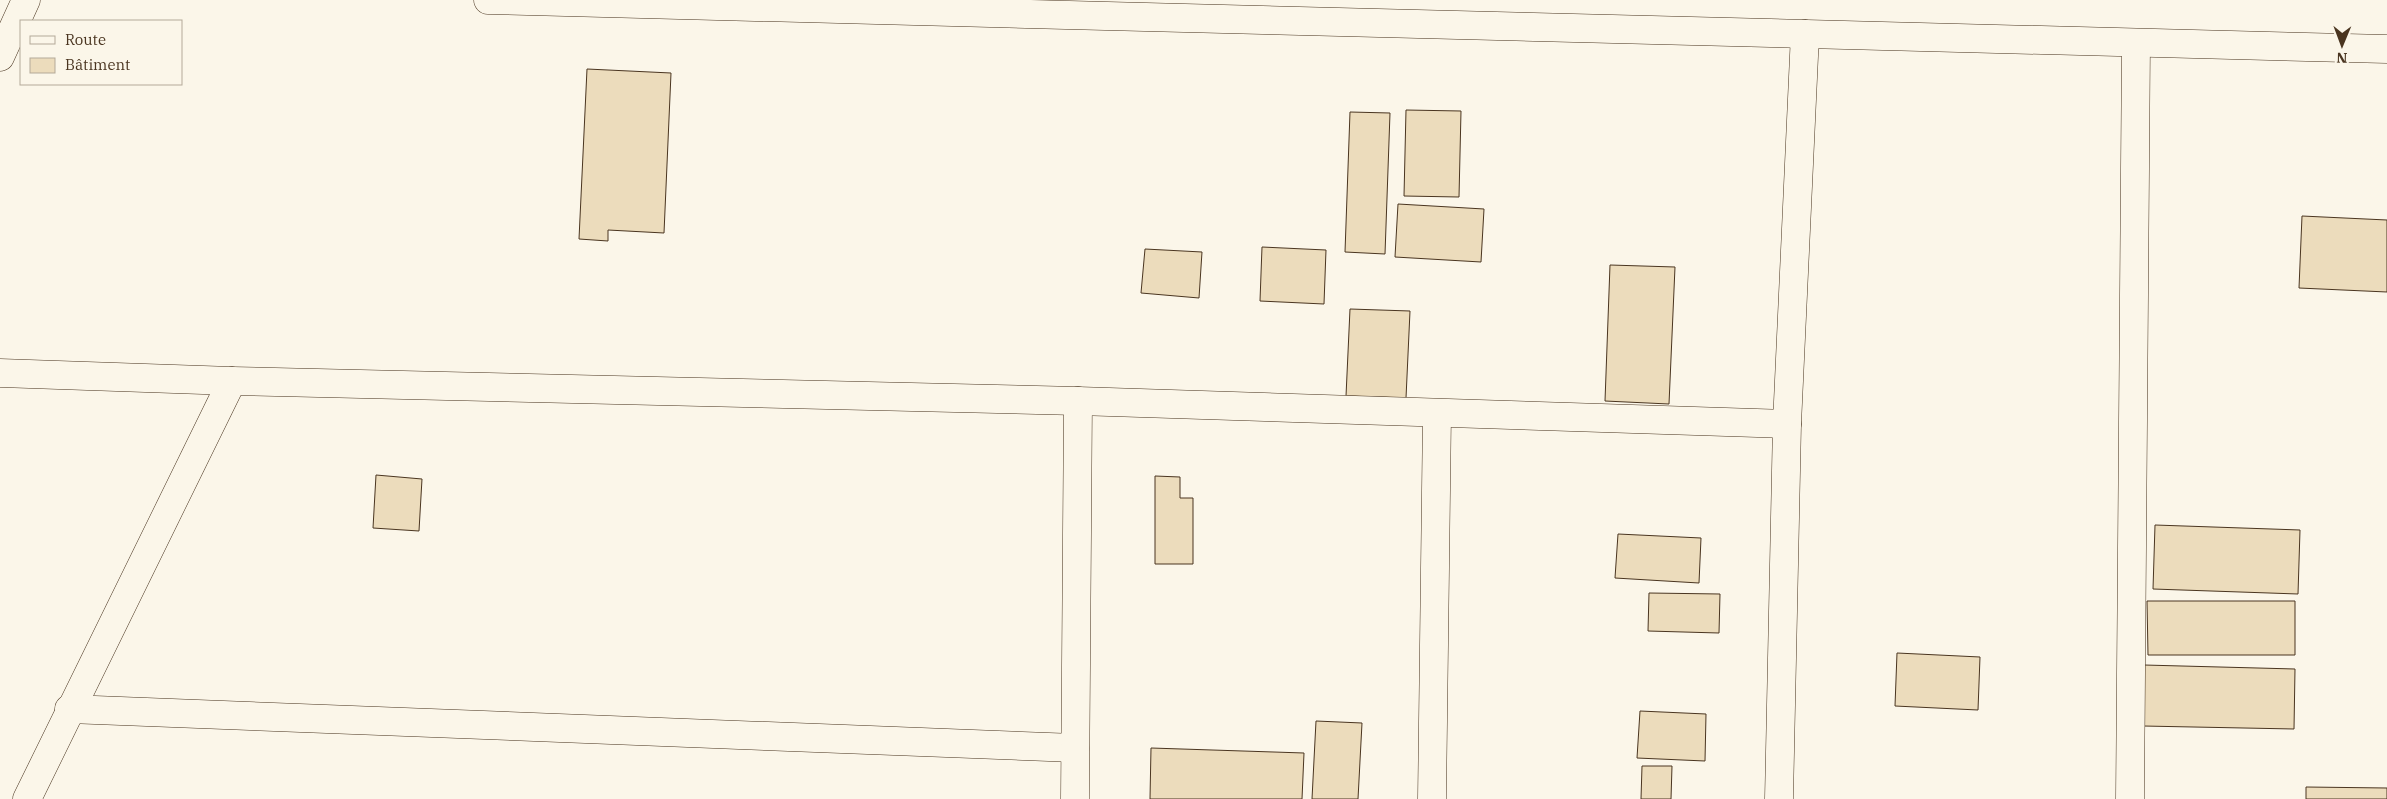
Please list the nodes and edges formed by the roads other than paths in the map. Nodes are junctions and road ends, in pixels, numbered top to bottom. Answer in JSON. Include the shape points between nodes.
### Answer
{"nodes":[{"id":1,"x":26,"y":0,"type":"edge"},
{"id":2,"x":488,"y":0,"type":"edge"},
{"id":3,"x":819,"y":5,"type":"edge"},
{"id":4,"x":1805,"y":34,"type":"junction"},
{"id":5,"x":2136,"y":42,"type":"junction"},
{"id":6,"x":2387,"y":49,"type":"edge"},
{"id":7,"x":0,"y":57,"type":"edge"},
{"id":8,"x":0,"y":373,"type":"edge"},
{"id":9,"x":232,"y":381,"type":"junction"},
{"id":10,"x":1078,"y":401,"type":"junction"},
{"id":11,"x":1437,"y":414,"type":"junction"},
{"id":12,"x":1787,"y":424,"type":"junction"},
{"id":13,"x":70,"y":709,"type":"junction"},
{"id":14,"x":1075,"y":748,"type":"junction"},
{"id":15,"x":27,"y":799,"type":"edge"},
{"id":16,"x":1075,"y":799,"type":"edge"},
{"id":17,"x":1432,"y":799,"type":"edge"},
{"id":18,"x":1779,"y":799,"type":"edge"},
{"id":19,"x":2130,"y":799,"type":"edge"}],
"edges":[{"from":1,"to":7,"type":"street"},
{"from":2,"to":3,"type":"street"},
{"from":3,"to":4,"type":"street"},
{"from":4,"to":5,"type":"street"},
{"from":4,"to":12,"type":"street"},
{"from":5,"to":6,"type":"street"},
{"from":5,"to":19,"type":"street"},
{"from":8,"to":9,"type":"street"},
{"from":9,"to":10,"type":"street"},
{"from":9,"to":13,"type":"street"},
{"from":10,"to":11,"type":"street"},
{"from":10,"to":14,"type":"street"},
{"from":11,"to":12,"type":"street"},
{"from":11,"to":17,"type":"street"},
{"from":12,"to":18,"type":"street"},
{"from":13,"to":14,"type":"street"},
{"from":13,"to":15,"type":"street"},
{"from":14,"to":16,"type":"street"}]}
